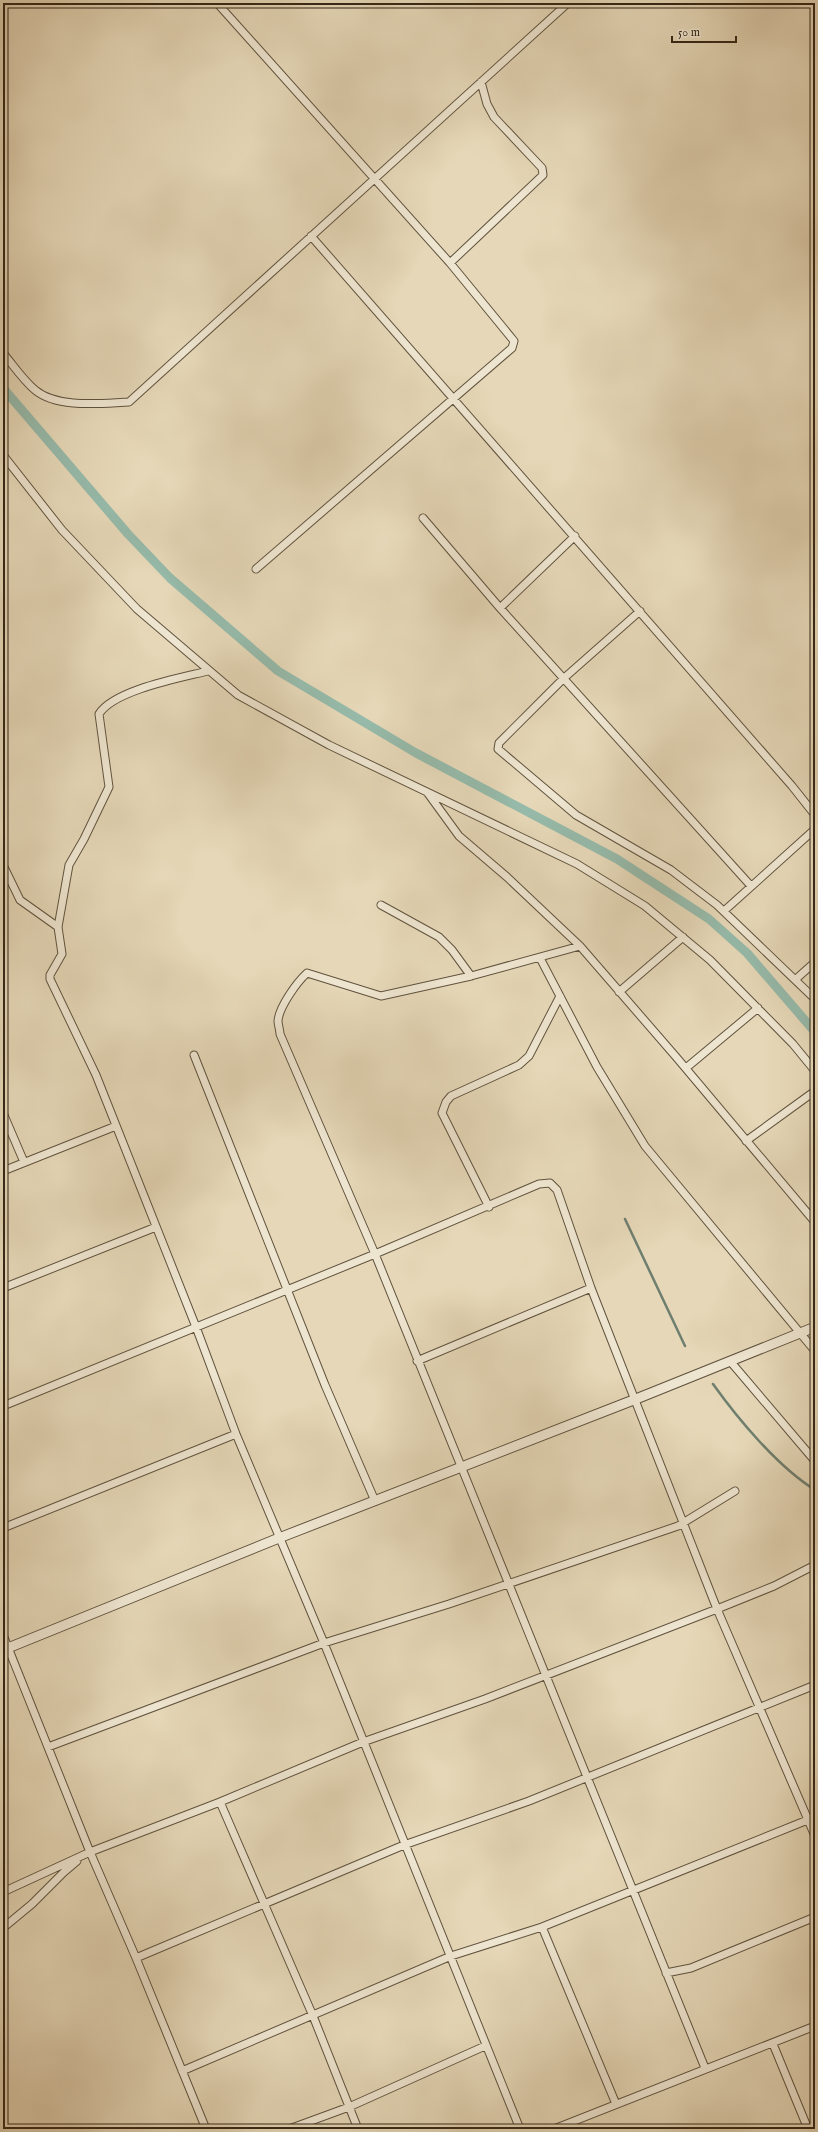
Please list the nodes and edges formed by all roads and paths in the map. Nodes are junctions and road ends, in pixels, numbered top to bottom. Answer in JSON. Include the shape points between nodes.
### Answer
{"nodes":[{"id":1,"x":217,"y":3,"type":"edge"},
{"id":2,"x":568,"y":3,"type":"edge"},
{"id":3,"x":560,"y":7,"type":"edge"},
{"id":4,"x":481,"y":82,"type":"junction"},
{"id":5,"x":375,"y":177,"type":"junction"},
{"id":6,"x":311,"y":236,"type":"junction"},
{"id":7,"x":450,"y":263,"type":"junction"},
{"id":8,"x":3,"y":353,"type":"edge"},
{"id":9,"x":454,"y":398,"type":"junction"},
{"id":10,"x":3,"y":455,"type":"edge"},
{"id":11,"x":423,"y":518,"type":"dead end"},
{"id":12,"x":575,"y":536,"type":"junction"},
{"id":13,"x":256,"y":569,"type":"dead end"},
{"id":14,"x":500,"y":608,"type":"junction"},
{"id":15,"x":640,"y":611,"type":"junction"},
{"id":16,"x":208,"y":671,"type":"junction"},
{"id":17,"x":563,"y":679,"type":"junction"},
{"id":18,"x":427,"y":791,"type":"junction"},
{"id":19,"x":815,"y":815,"type":"edge"},
{"id":20,"x":815,"y":829,"type":"edge"},
{"id":21,"x":3,"y":865,"type":"edge"},
{"id":22,"x":751,"y":886,"type":"junction"},
{"id":23,"x":381,"y":905,"type":"dead end"},
{"id":24,"x":724,"y":911,"type":"junction"},
{"id":25,"x":58,"y":927,"type":"junction"},
{"id":26,"x":683,"y":937,"type":"junction"},
{"id":27,"x":580,"y":946,"type":"junction"},
{"id":28,"x":540,"y":958,"type":"junction"},
{"id":29,"x":815,"y":962,"type":"edge"},
{"id":30,"x":471,"y":976,"type":"junction"},
{"id":31,"x":796,"y":979,"type":"junction"},
{"id":32,"x":619,"y":992,"type":"junction"},
{"id":33,"x":560,"y":996,"type":"junction"},
{"id":34,"x":815,"y":999,"type":"edge"},
{"id":35,"x":758,"y":1008,"type":"junction"},
{"id":36,"x":194,"y":1055,"type":"dead end"},
{"id":37,"x":686,"y":1068,"type":"junction"},
{"id":38,"x":815,"y":1071,"type":"edge"},
{"id":39,"x":815,"y":1091,"type":"edge"},
{"id":40,"x":3,"y":1113,"type":"edge"},
{"id":41,"x":116,"y":1126,"type":"junction"},
{"id":42,"x":746,"y":1141,"type":"junction"},
{"id":43,"x":24,"y":1162,"type":"junction"},
{"id":44,"x":3,"y":1171,"type":"edge"},
{"id":45,"x":489,"y":1207,"type":"junction"},
{"id":46,"x":815,"y":1221,"type":"edge"},
{"id":47,"x":156,"y":1227,"type":"junction"},
{"id":48,"x":375,"y":1254,"type":"junction"},
{"id":49,"x":3,"y":1288,"type":"edge"},
{"id":50,"x":591,"y":1288,"type":"junction"},
{"id":51,"x":288,"y":1290,"type":"junction"},
{"id":52,"x":196,"y":1327,"type":"junction"},
{"id":53,"x":815,"y":1327,"type":"edge"},
{"id":54,"x":800,"y":1333,"type":"junction"},
{"id":55,"x":815,"y":1351,"type":"edge"},
{"id":56,"x":417,"y":1361,"type":"junction"},
{"id":57,"x":730,"y":1361,"type":"junction"},
{"id":58,"x":636,"y":1399,"type":"junction"},
{"id":59,"x":3,"y":1406,"type":"edge"},
{"id":60,"x":236,"y":1434,"type":"junction"},
{"id":61,"x":815,"y":1461,"type":"edge"},
{"id":62,"x":461,"y":1466,"type":"junction"},
{"id":63,"x":735,"y":1491,"type":"dead end"},
{"id":64,"x":375,"y":1501,"type":"junction"},
{"id":65,"x":685,"y":1523,"type":"junction"},
{"id":66,"x":3,"y":1528,"type":"edge"},
{"id":67,"x":279,"y":1538,"type":"junction"},
{"id":68,"x":815,"y":1565,"type":"edge"},
{"id":69,"x":508,"y":1584,"type":"junction"},
{"id":70,"x":717,"y":1609,"type":"junction"},
{"id":71,"x":3,"y":1636,"type":"edge"},
{"id":72,"x":324,"y":1643,"type":"junction"},
{"id":73,"x":5,"y":1649,"type":"edge"},
{"id":74,"x":546,"y":1675,"type":"junction"},
{"id":75,"x":815,"y":1685,"type":"edge"},
{"id":76,"x":759,"y":1708,"type":"junction"},
{"id":77,"x":363,"y":1742,"type":"junction"},
{"id":78,"x":48,"y":1747,"type":"junction"},
{"id":79,"x":587,"y":1778,"type":"junction"},
{"id":80,"x":220,"y":1802,"type":"junction"},
{"id":81,"x":811,"y":1818,"type":"edge"},
{"id":82,"x":815,"y":1836,"type":"edge"},
{"id":83,"x":404,"y":1845,"type":"junction"},
{"id":84,"x":90,"y":1852,"type":"junction"},
{"id":85,"x":633,"y":1890,"type":"junction"},
{"id":86,"x":3,"y":1892,"type":"edge"},
{"id":87,"x":264,"y":1904,"type":"junction"},
{"id":88,"x":815,"y":1917,"type":"edge"},
{"id":89,"x":542,"y":1927,"type":"junction"},
{"id":90,"x":3,"y":1928,"type":"edge"},
{"id":91,"x":451,"y":1956,"type":"junction"},
{"id":92,"x":136,"y":1958,"type":"junction"},
{"id":93,"x":666,"y":1973,"type":"junction"},
{"id":94,"x":312,"y":2016,"type":"junction"},
{"id":95,"x":815,"y":2026,"type":"edge"},
{"id":96,"x":773,"y":2044,"type":"junction"},
{"id":97,"x":485,"y":2046,"type":"junction"},
{"id":98,"x":705,"y":2068,"type":"junction"},
{"id":99,"x":182,"y":2071,"type":"junction"},
{"id":100,"x":616,"y":2104,"type":"junction"},
{"id":101,"x":349,"y":2107,"type":"junction"},
{"id":102,"x":206,"y":2129,"type":"edge"},
{"id":103,"x":289,"y":2129,"type":"edge"},
{"id":104,"x":358,"y":2129,"type":"edge"},
{"id":105,"x":520,"y":2129,"type":"edge"},
{"id":106,"x":554,"y":2129,"type":"edge"},
{"id":107,"x":808,"y":2129,"type":"edge"}],
"edges":[{"from":1,"to":5,"type":"street"},
{"from":2,"to":3,"type":"street"},
{"from":3,"to":4,"type":"street"},
{"from":4,"to":5,"type":"street"},
{"from":4,"to":7,"type":"street","via":[[487,104],[494,117],[542,168],[543,175]]},
{"from":5,"to":6,"type":"street"},
{"from":5,"to":7,"type":"street"},
{"from":6,"to":8,"type":"street","via":[[129,402],[65,402],[45,395],[36,391]]},
{"from":6,"to":9,"type":"street"},
{"from":7,"to":9,"type":"street","via":[[514,341],[512,348]]},
{"from":9,"to":12,"type":"street"},
{"from":9,"to":13,"type":"street"},
{"from":10,"to":16,"type":"street","via":[[62,530],[131,603]]},
{"from":11,"to":14,"type":"street"},
{"from":12,"to":14,"type":"street"},
{"from":12,"to":15,"type":"street"},
{"from":14,"to":17,"type":"street"},
{"from":15,"to":17,"type":"street"},
{"from":15,"to":19,"type":"street"},
{"from":16,"to":18,"type":"street","via":[[238,695],[290,724]]},
{"from":16,"to":25,"type":"street","via":[[133,691],[111,701],[99,714],[109,787],[69,865]]},
{"from":17,"to":22,"type":"street"},
{"from":17,"to":24,"type":"street","via":[[499,743],[498,749],[576,815],[671,870]]},
{"from":18,"to":26,"type":"street","via":[[577,864],[645,906]]},
{"from":18,"to":27,"type":"street","via":[[459,836]]},
{"from":20,"to":22,"type":"street"},
{"from":21,"to":25,"type":"street","via":[[20,900]]},
{"from":22,"to":24,"type":"street"},
{"from":23,"to":30,"type":"street","via":[[439,937]]},
{"from":24,"to":31,"type":"street"},
{"from":25,"to":41,"type":"street","via":[[62,954],[50,975],[50,980],[96,1075]]},
{"from":26,"to":32,"type":"street"},
{"from":26,"to":35,"type":"street"},
{"from":27,"to":28,"type":"street"},
{"from":27,"to":32,"type":"street"},
{"from":28,"to":30,"type":"street"},
{"from":28,"to":33,"type":"street"},
{"from":29,"to":31,"type":"street"},
{"from":30,"to":48,"type":"street","via":[[381,996],[307,973],[298,980],[281,1010],[278,1020],[280,1034]]},
{"from":31,"to":34,"type":"street"},
{"from":32,"to":37,"type":"street"},
{"from":33,"to":45,"type":"street","via":[[529,1056],[519,1065],[451,1096],[442,1113]]},
{"from":33,"to":54,"type":"street","via":[[597,1067],[645,1146]]},
{"from":35,"to":37,"type":"street"},
{"from":35,"to":38,"type":"street"},
{"from":36,"to":51,"type":"street"},
{"from":37,"to":42,"type":"street"},
{"from":39,"to":42,"type":"street"},
{"from":40,"to":43,"type":"street"},
{"from":41,"to":43,"type":"street"},
{"from":41,"to":47,"type":"street"},
{"from":42,"to":46,"type":"street"},
{"from":43,"to":44,"type":"street"},
{"from":45,"to":48,"type":"street"},
{"from":45,"to":50,"type":"street","via":[[539,1184],[550,1183],[557,1190]]},
{"from":47,"to":49,"type":"street"},
{"from":47,"to":52,"type":"street"},
{"from":48,"to":51,"type":"street"},
{"from":48,"to":56,"type":"street"},
{"from":50,"to":56,"type":"street"},
{"from":50,"to":58,"type":"street"},
{"from":51,"to":52,"type":"street"},
{"from":51,"to":64,"type":"street"},
{"from":52,"to":59,"type":"street"},
{"from":52,"to":60,"type":"street"},
{"from":53,"to":54,"type":"street"},
{"from":54,"to":55,"type":"street"},
{"from":54,"to":57,"type":"street"},
{"from":56,"to":62,"type":"street"},
{"from":57,"to":58,"type":"street"},
{"from":57,"to":61,"type":"street"},
{"from":58,"to":62,"type":"street"},
{"from":58,"to":65,"type":"street"},
{"from":60,"to":66,"type":"street"},
{"from":60,"to":67,"type":"street"},
{"from":62,"to":64,"type":"street"},
{"from":62,"to":69,"type":"street"},
{"from":63,"to":65,"type":"street"},
{"from":64,"to":67,"type":"street"},
{"from":65,"to":69,"type":"street"},
{"from":65,"to":70,"type":"street"},
{"from":67,"to":72,"type":"street"},
{"from":67,"to":73,"type":"street"},
{"from":68,"to":70,"type":"street","via":[[774,1586]]},
{"from":69,"to":72,"type":"street"},
{"from":69,"to":74,"type":"street"},
{"from":70,"to":74,"type":"street"},
{"from":70,"to":76,"type":"street"},
{"from":71,"to":73,"type":"street"},
{"from":72,"to":77,"type":"street"},
{"from":72,"to":78,"type":"street"},
{"from":73,"to":78,"type":"street"},
{"from":74,"to":77,"type":"street"},
{"from":74,"to":79,"type":"street"},
{"from":75,"to":76,"type":"street"},
{"from":76,"to":79,"type":"street"},
{"from":76,"to":81,"type":"street"},
{"from":77,"to":80,"type":"street"},
{"from":77,"to":83,"type":"street"},
{"from":78,"to":84,"type":"street"},
{"from":79,"to":83,"type":"street"},
{"from":79,"to":85,"type":"street"},
{"from":80,"to":84,"type":"street"},
{"from":80,"to":87,"type":"street"},
{"from":81,"to":82,"type":"street"},
{"from":81,"to":85,"type":"street"},
{"from":83,"to":87,"type":"street"},
{"from":83,"to":91,"type":"street"},
{"from":84,"to":86,"type":"street"},
{"from":84,"to":90,"type":"street","via":[[64,1872]]},
{"from":84,"to":92,"type":"street"},
{"from":85,"to":89,"type":"street"},
{"from":85,"to":93,"type":"street"},
{"from":87,"to":92,"type":"street"},
{"from":87,"to":94,"type":"street"},
{"from":88,"to":93,"type":"street","via":[[691,1968]]},
{"from":89,"to":91,"type":"street"},
{"from":89,"to":100,"type":"street"},
{"from":91,"to":94,"type":"street"},
{"from":91,"to":97,"type":"street"},
{"from":92,"to":99,"type":"street"},
{"from":93,"to":98,"type":"street"},
{"from":94,"to":99,"type":"street"},
{"from":94,"to":101,"type":"street"},
{"from":95,"to":96,"type":"street"},
{"from":96,"to":98,"type":"street"},
{"from":96,"to":107,"type":"street"},
{"from":97,"to":101,"type":"street"},
{"from":97,"to":105,"type":"street"},
{"from":98,"to":100,"type":"street"},
{"from":99,"to":102,"type":"street"},
{"from":100,"to":106,"type":"street"},
{"from":101,"to":103,"type":"street"},
{"from":101,"to":104,"type":"street"}]}
